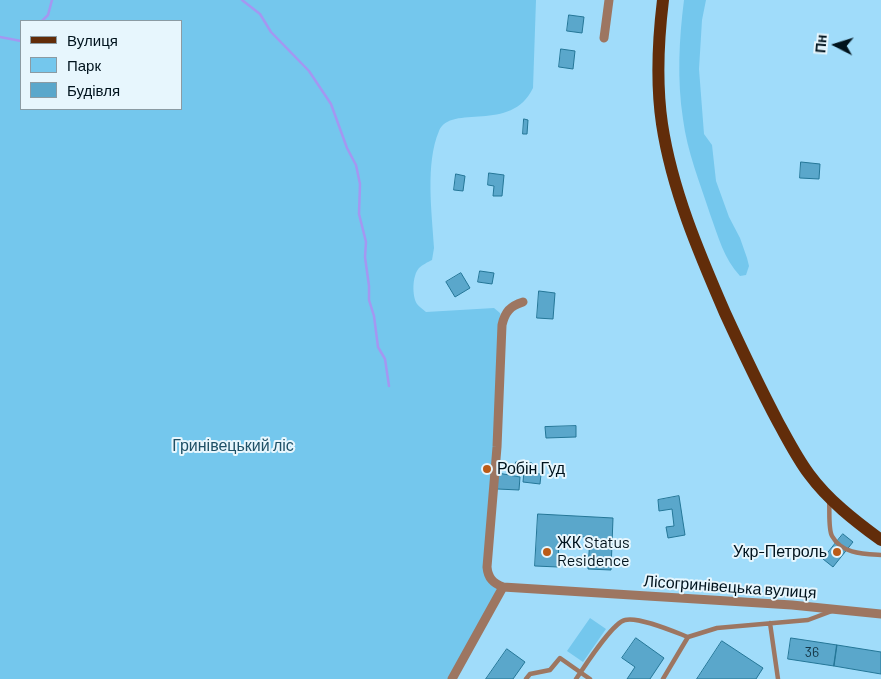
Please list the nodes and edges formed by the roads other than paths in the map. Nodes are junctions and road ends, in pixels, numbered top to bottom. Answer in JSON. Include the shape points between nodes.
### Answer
{"nodes":[{"id":1,"x":610,"y":0,"type":"edge"},
{"id":2,"x":662,"y":0,"type":"edge"},
{"id":3,"x":604,"y":38,"type":"dead end"},
{"id":4,"x":524,"y":302,"type":"dead end"},
{"id":5,"x":829,"y":497,"type":"junction"},
{"id":6,"x":881,"y":540,"type":"edge"},
{"id":7,"x":881,"y":555,"type":"edge"},
{"id":8,"x":503,"y":586,"type":"junction"},
{"id":9,"x":835,"y":609,"type":"junction"},
{"id":10,"x":881,"y":614,"type":"edge"},
{"id":11,"x":770,"y":623,"type":"junction"},
{"id":12,"x":688,"y":637,"type":"junction"},
{"id":13,"x":581,"y":672,"type":"junction"},
{"id":14,"x":452,"y":679,"type":"edge"},
{"id":15,"x":526,"y":679,"type":"edge"},
{"id":16,"x":576,"y":679,"type":"edge"},
{"id":17,"x":590,"y":679,"type":"edge"},
{"id":18,"x":663,"y":679,"type":"edge"},
{"id":19,"x":778,"y":679,"type":"edge"}],
"edges":[{"from":1,"to":3,"type":"street"},
{"from":2,"to":5,"type":"main road","via":[[658,88],[662,125],[682,206],[744,356],[794,450]]},
{"from":4,"to":8,"type":"street","via":[[508,309],[502,325],[497,448],[487,567],[488,575],[495,584]]},
{"from":5,"to":6,"type":"main road","via":[[855,522]]},
{"from":5,"to":7,"type":"lane","via":[[831,534],[837,541],[852,553]]},
{"from":8,"to":9,"type":"street","name":"Лісогринівецька вулиця"},
{"from":8,"to":14,"type":"street"},
{"from":9,"to":10,"type":"street","name":"Лісогринівецька вулиця"},
{"from":9,"to":11,"type":"lane","via":[[808,620]]},
{"from":11,"to":12,"type":"lane","via":[[717,628]]},
{"from":11,"to":19,"type":"lane"},
{"from":12,"to":13,"type":"lane","via":[[626,619],[616,624]]},
{"from":12,"to":18,"type":"lane"},
{"from":13,"to":15,"type":"lane","via":[[560,658],[550,670],[530,674]]},
{"from":13,"to":16,"type":"lane"},
{"from":13,"to":17,"type":"lane"}]}
